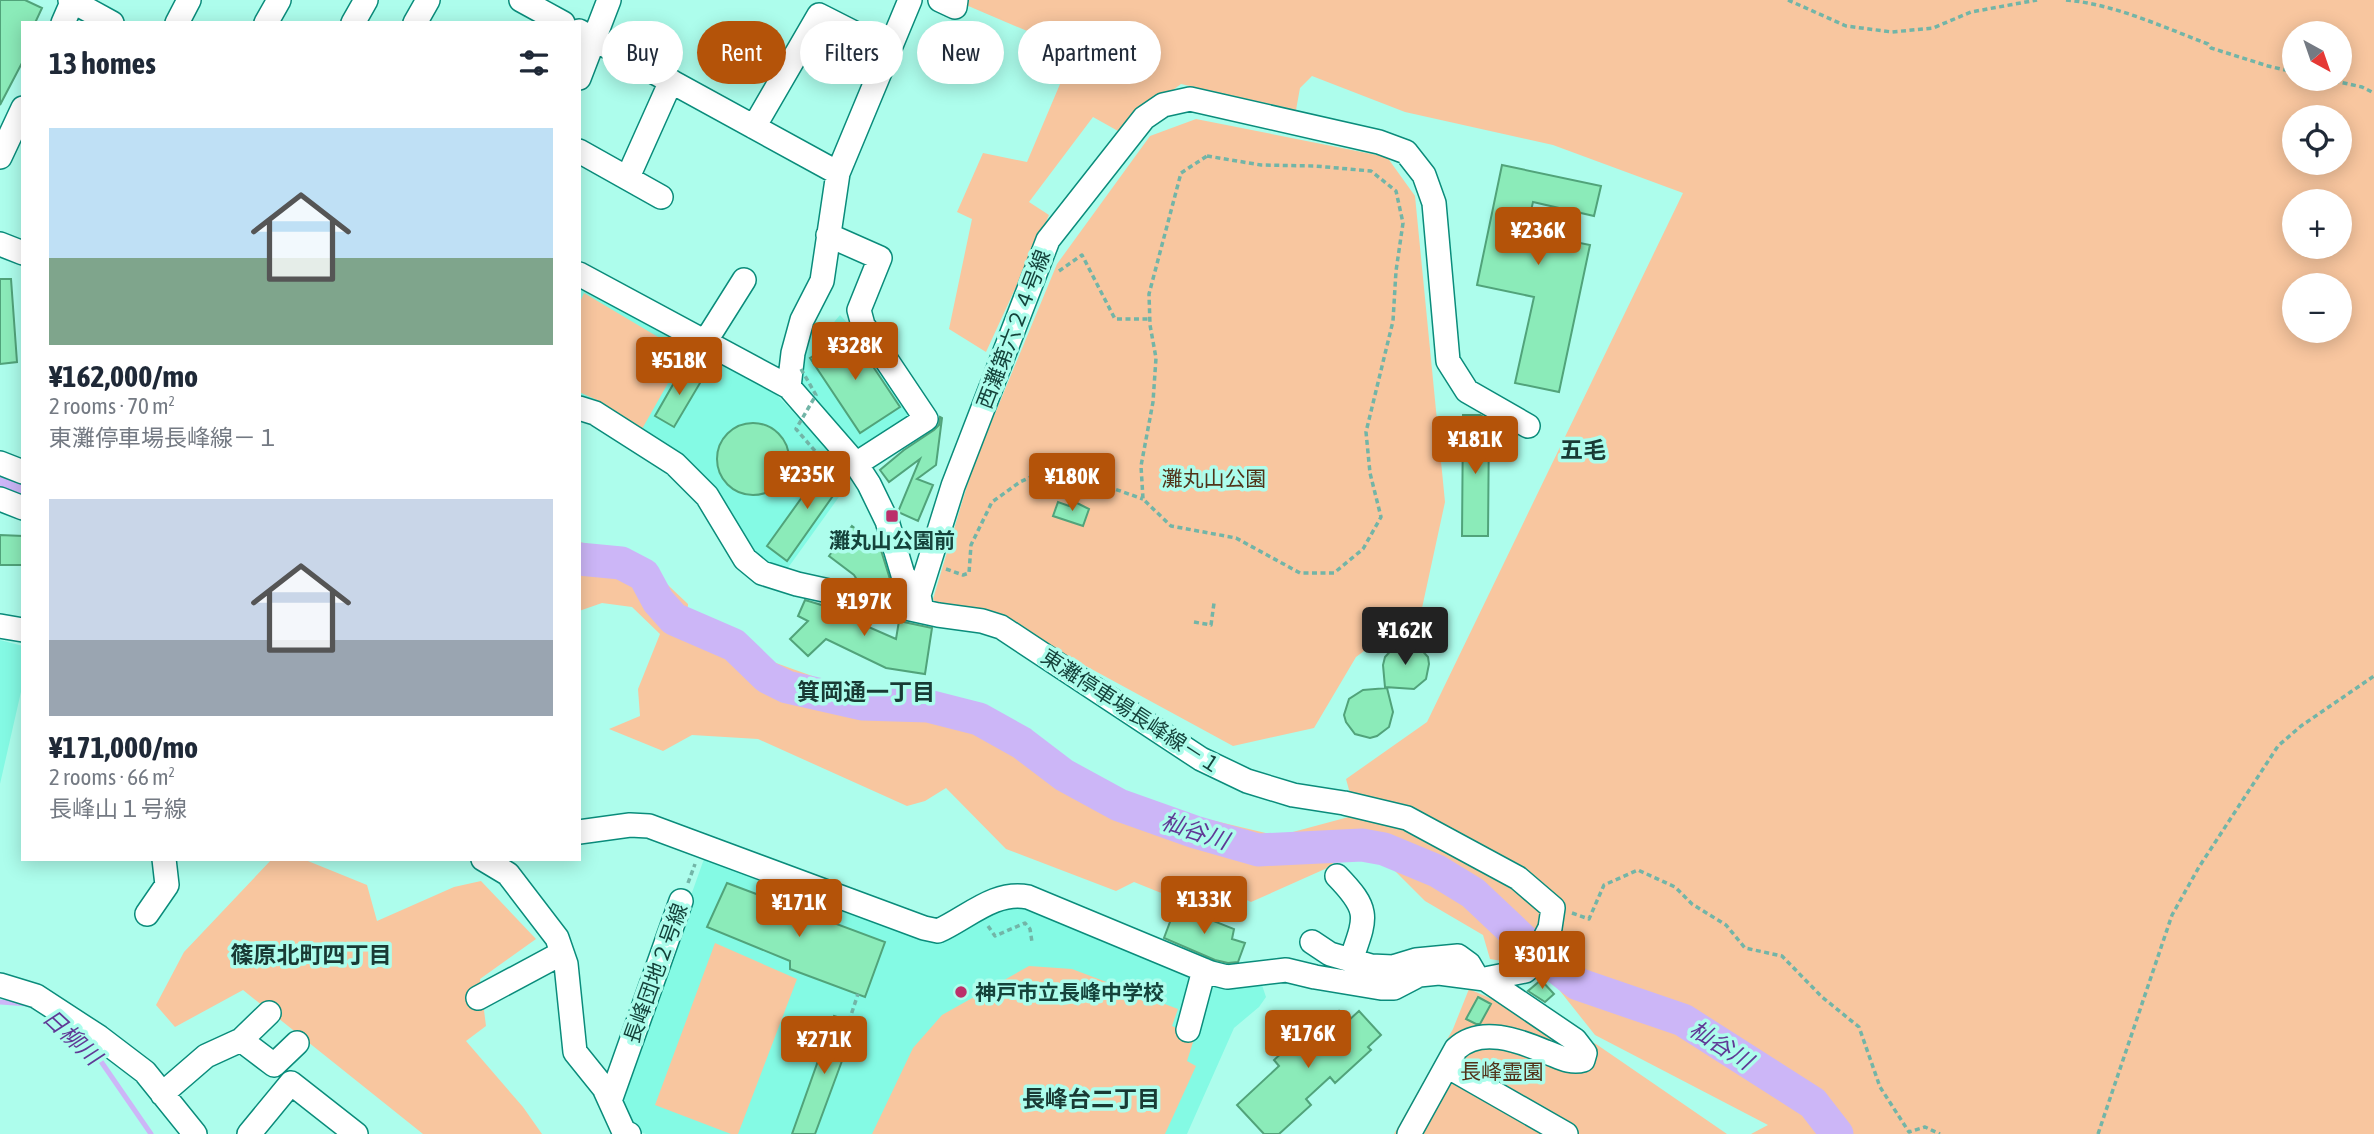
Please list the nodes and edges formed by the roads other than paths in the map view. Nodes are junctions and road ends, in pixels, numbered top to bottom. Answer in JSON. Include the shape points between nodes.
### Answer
{"nodes":[{"id":1,"x":72,"y":0,"type":"edge"},
{"id":2,"x":189,"y":0,"type":"edge"},
{"id":3,"x":279,"y":0,"type":"edge"},
{"id":4,"x":366,"y":0,"type":"edge"},
{"id":5,"x":428,"y":0,"type":"edge"},
{"id":6,"x":609,"y":0,"type":"edge"},
{"id":7,"x":910,"y":0,"type":"edge"},
{"id":8,"x":940,"y":0,"type":"edge"},
{"id":9,"x":956,"y":0,"type":"edge"},
{"id":10,"x":531,"y":11,"type":"edge"},
{"id":11,"x":64,"y":21,"type":"edge"},
{"id":12,"x":109,"y":21,"type":"edge"},
{"id":13,"x":178,"y":21,"type":"edge"},
{"id":14,"x":267,"y":21,"type":"edge"},
{"id":15,"x":354,"y":21,"type":"edge"},
{"id":16,"x":416,"y":21,"type":"edge"},
{"id":17,"x":558,"y":21,"type":"edge"},
{"id":18,"x":815,"y":21,"type":"edge"},
{"id":19,"x":830,"y":21,"type":"edge"},
{"id":20,"x":901,"y":21,"type":"edge"},
{"id":21,"x":587,"y":35,"type":"edge"},
{"id":22,"x":800,"y":46,"type":"edge"},
{"id":23,"x":581,"y":67,"type":"edge"},
{"id":24,"x":670,"y":84,"type":"edge"},
{"id":25,"x":676,"y":84,"type":"edge"},
{"id":26,"x":874,"y":84,"type":"edge"},
{"id":27,"x":21,"y":112,"type":"edge"},
{"id":28,"x":754,"y":127,"type":"junction"},
{"id":29,"x":581,"y":152,"type":"edge"},
{"id":30,"x":0,"y":157,"type":"edge"},
{"id":31,"x":838,"y":173,"type":"junction"},
{"id":32,"x":628,"y":177,"type":"junction"},
{"id":33,"x":661,"y":197,"type":"dead end"},
{"id":34,"x":828,"y":235,"type":"junction"},
{"id":35,"x":0,"y":244,"type":"edge"},
{"id":36,"x":21,"y":252,"type":"edge"},
{"id":37,"x":581,"y":275,"type":"edge"},
{"id":38,"x":744,"y":280,"type":"dead end"},
{"id":39,"x":705,"y":342,"type":"junction"},
{"id":40,"x":795,"y":378,"type":"junction"},
{"id":41,"x":581,"y":409,"type":"edge"},
{"id":42,"x":1528,"y":426,"type":"dead end"},
{"id":43,"x":0,"y":463,"type":"edge"},
{"id":44,"x":856,"y":464,"type":"junction"},
{"id":45,"x":21,"y":471,"type":"edge"},
{"id":46,"x":0,"y":499,"type":"edge"},
{"id":47,"x":21,"y":507,"type":"edge"},
{"id":48,"x":920,"y":603,"type":"junction"},
{"id":49,"x":0,"y":626,"type":"edge"},
{"id":50,"x":21,"y":630,"type":"edge"},
{"id":51,"x":581,"y":832,"type":"edge"},
{"id":52,"x":164,"y":861,"type":"edge"},
{"id":53,"x":486,"y":861,"type":"edge"},
{"id":54,"x":1338,"y":876,"type":"dead end"},
{"id":55,"x":681,"y":901,"type":"road end"},
{"id":56,"x":148,"y":914,"type":"dead end"},
{"id":57,"x":1312,"y":942,"type":"dead end"},
{"id":58,"x":562,"y":953,"type":"junction"},
{"id":59,"x":1351,"y":960,"type":"junction"},
{"id":60,"x":1204,"y":970,"type":"junction"},
{"id":61,"x":1481,"y":978,"type":"junction"},
{"id":62,"x":0,"y":985,"type":"edge"},
{"id":63,"x":478,"y":998,"type":"dead end"},
{"id":64,"x":269,"y":1013,"type":"dead end"},
{"id":65,"x":1188,"y":1030,"type":"dead end"},
{"id":66,"x":241,"y":1040,"type":"junction"},
{"id":67,"x":297,"y":1043,"type":"dead end"},
{"id":68,"x":1447,"y":1066,"type":"junction"},
{"id":69,"x":162,"y":1094,"type":"junction"},
{"id":70,"x":610,"y":1101,"type":"junction"},
{"id":71,"x":626,"y":1133,"type":"edge"},
{"id":72,"x":195,"y":1134,"type":"edge"},
{"id":73,"x":249,"y":1134,"type":"edge"},
{"id":74,"x":356,"y":1134,"type":"edge"},
{"id":75,"x":1409,"y":1134,"type":"edge"},
{"id":76,"x":1566,"y":1134,"type":"edge"}],
"edges":[{"from":1,"to":11,"type":"street"},
{"from":1,"to":12,"type":"street"},
{"from":2,"to":13,"type":"street"},
{"from":3,"to":14,"type":"street"},
{"from":4,"to":15,"type":"street"},
{"from":5,"to":16,"type":"street"},
{"from":6,"to":21,"type":"street"},
{"from":7,"to":20,"type":"street"},
{"from":8,"to":9,"type":"street","via":[[955,7]]},
{"from":10,"to":17,"type":"street"},
{"from":18,"to":19,"type":"street","via":[[818,15]]},
{"from":21,"to":23,"type":"street"},
{"from":22,"to":28,"type":"street"},
{"from":24,"to":32,"type":"street"},
{"from":25,"to":28,"type":"street"},
{"from":26,"to":31,"type":"street"},
{"from":27,"to":30,"type":"street"},
{"from":28,"to":31,"type":"street"},
{"from":29,"to":32,"type":"street"},
{"from":31,"to":34,"type":"street"},
{"from":32,"to":33,"type":"street"},
{"from":34,"to":40,"type":"street","via":[[822,281],[802,320],[793,353]]},
{"from":34,"to":44,"type":"street","via":[[880,258],[859,310],[863,325],[926,419]]},
{"from":35,"to":36,"type":"street"},
{"from":37,"to":39,"type":"street"},
{"from":38,"to":39,"type":"street"},
{"from":39,"to":40,"type":"street"},
{"from":40,"to":44,"type":"street"},
{"from":41,"to":48,"type":"street","via":[[675,464],[707,496],[745,559],[762,573],[797,584]]},
{"from":42,"to":48,"type":"street","name":"西灘第六２４号線","via":[[1467,391],[1448,361],[1434,203],[1424,175],[1406,152],[1190,99],[1163,105],[1144,118],[1048,240],[953,486]]},
{"from":43,"to":45,"type":"street"},
{"from":44,"to":48,"type":"street","via":[[887,521],[903,575]]},
{"from":46,"to":47,"type":"street"},
{"from":48,"to":61,"type":"street","name":"東灘停車場長峰線－１","via":[[1002,627],[1201,759],[1247,781],[1406,818],[1518,878],[1551,918],[1530,967]]},
{"from":49,"to":50,"type":"street"},
{"from":51,"to":60,"type":"street","via":[[640,825],[939,931],[995,900],[1028,897]]},
{"from":52,"to":56,"type":"street","via":[[167,885]]},
{"from":53,"to":58,"type":"street","via":[[508,874],[557,939]]},
{"from":54,"to":59,"type":"street","via":[[1355,895],[1364,915]]},
{"from":55,"to":70,"type":"street","name":"長峰団地２号線"},
{"from":57,"to":59,"type":"street"},
{"from":58,"to":63,"type":"street"},
{"from":58,"to":70,"type":"street","via":[[575,1052]]},
{"from":59,"to":61,"type":"street","via":[[1393,967],[1458,956]]},
{"from":60,"to":61,"type":"street","via":[[1227,977],[1286,970],[1381,988],[1394,988],[1429,974]]},
{"from":60,"to":65,"type":"street"},
{"from":61,"to":68,"type":"street","via":[[1575,1040],[1585,1053],[1583,1060],[1576,1062],[1479,1035],[1456,1049]]},
{"from":62,"to":69,"type":"street","via":[[36,996],[99,1037],[145,1072]]},
{"from":64,"to":66,"type":"street"},
{"from":66,"to":67,"type":"street","via":[[274,1065]]},
{"from":66,"to":69,"type":"street","via":[[206,1056]]},
{"from":68,"to":75,"type":"street"},
{"from":68,"to":76,"type":"street"},
{"from":69,"to":72,"type":"street"},
{"from":70,"to":71,"type":"street"},
{"from":73,"to":74,"type":"street","via":[[291,1083]]}]}
